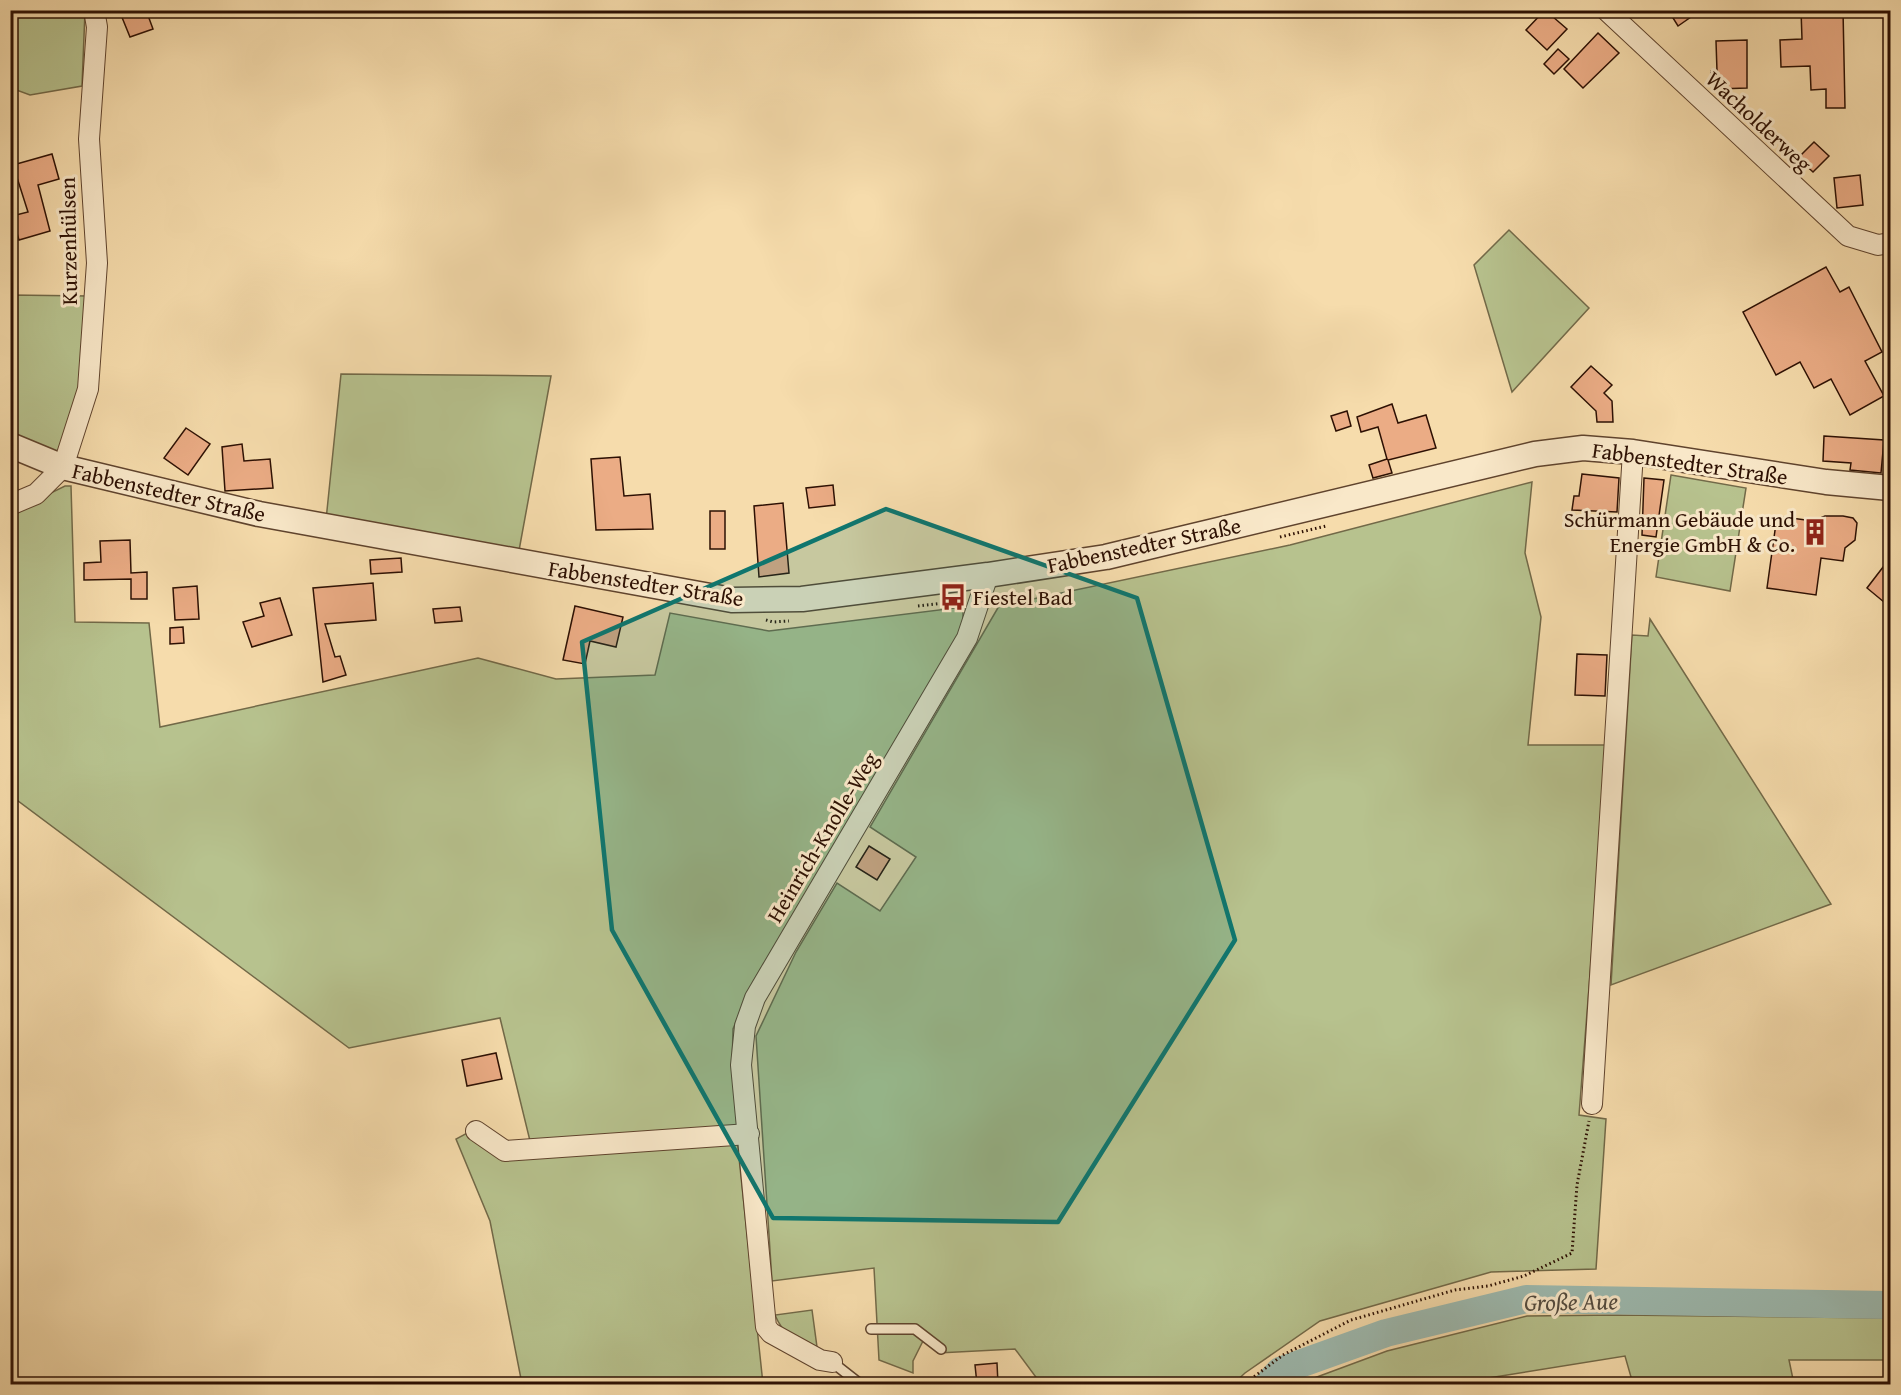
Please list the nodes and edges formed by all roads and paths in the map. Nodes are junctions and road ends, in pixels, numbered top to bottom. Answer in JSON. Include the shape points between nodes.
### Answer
{"nodes":[{"id":1,"x":94,"y":10,"type":"edge"},
{"id":2,"x":1606,"y":10,"type":"edge"},
{"id":3,"x":1890,"y":243,"type":"edge"},
{"id":4,"x":10,"y":445,"type":"edge"},
{"id":5,"x":1633,"y":452,"type":"junction"},
{"id":6,"x":63,"y":466,"type":"junction"},
{"id":7,"x":1890,"y":488,"type":"edge"},
{"id":8,"x":10,"y":505,"type":"edge"},
{"id":9,"x":1335,"y":524,"type":"dead end"},
{"id":10,"x":1279,"y":538,"type":"dead end"},
{"id":11,"x":988,"y":575,"type":"junction"},
{"id":12,"x":981,"y":599,"type":"junction"},
{"id":13,"x":912,"y":607,"type":"dead end"},
{"id":14,"x":763,"y":618,"type":"dead end"},
{"id":15,"x":796,"y":620,"type":"dead end"},
{"id":16,"x":1592,"y":1104,"type":"joint"},
{"id":17,"x":476,"y":1131,"type":"dead end"},
{"id":18,"x":749,"y":1134,"type":"junction"},
{"id":19,"x":871,"y":1329,"type":"dead end"},
{"id":20,"x":941,"y":1349,"type":"dead end"},
{"id":21,"x":832,"y":1362,"type":"joint"},
{"id":22,"x":1247,"y":1382,"type":"dead end"},
{"id":23,"x":860,"y":1384,"type":"edge"}],
"edges":[{"from":1,"to":6,"type":"street","name":"Kurzenhülsen","via":[[89,139],[97,263],[88,389]]},
{"from":2,"to":3,"type":"street","name":"Wacholderweg","via":[[1848,236],[1878,245]]},
{"from":4,"to":6,"type":"street","name":"Fabbenstedter Straße"},
{"from":5,"to":7,"type":"street","name":"Fabbenstedter Straße"},
{"from":5,"to":11,"type":"street","name":"Fabbenstedter Straße","via":[[1583,448],[1535,454],[1107,557]]},
{"from":5,"to":16,"type":"street"},
{"from":6,"to":8,"type":"street","via":[[36,494]]},
{"from":6,"to":11,"type":"street","name":"Fabbenstedter Straße","via":[[259,514],[732,600],[802,599]]},
{"from":9,"to":10,"type":"path"},
{"from":11,"to":12,"type":"street","name":"Heinrich-Knolle-Weg"},
{"from":12,"to":13,"type":"path"},
{"from":12,"to":18,"type":"street","name":"Heinrich-Knolle-Weg","via":[[967,638],[755,998],[745,1026],[741,1065]]},
{"from":14,"to":15,"type":"path","via":[[773,622]]},
{"from":16,"to":22,"type":"path","via":[[1577,1185],[1572,1253],[1524,1276],[1455,1290],[1351,1320],[1283,1355]]},
{"from":17,"to":18,"type":"street","via":[[505,1151]]},
{"from":18,"to":21,"type":"street","name":"Heinrich-Knolle-Weg","via":[[766,1327],[820,1360]]},
{"from":19,"to":20,"type":"lane","via":[[915,1329]]},
{"from":21,"to":23,"type":"lane"}]}
